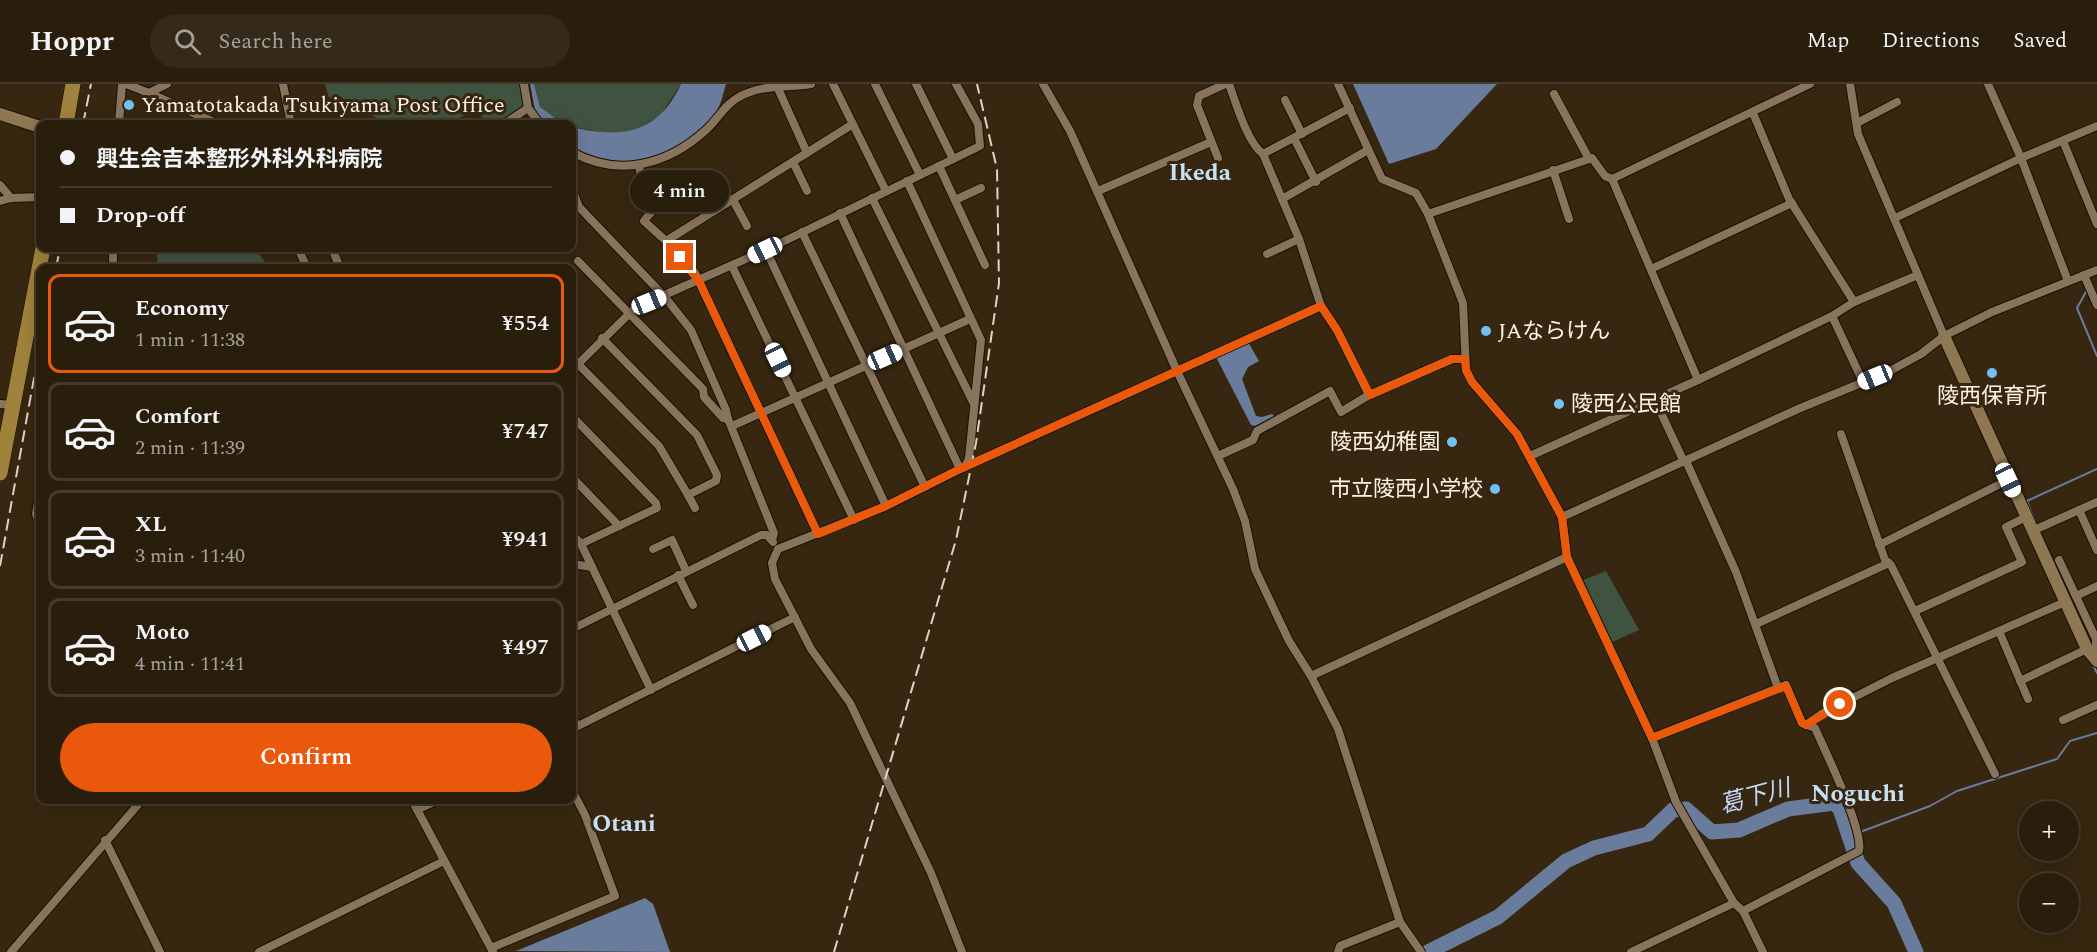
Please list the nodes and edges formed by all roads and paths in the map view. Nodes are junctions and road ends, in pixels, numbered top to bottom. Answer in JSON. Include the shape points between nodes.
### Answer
{"nodes":[{"id":1,"x":73,"y":84,"type":"edge"},
{"id":2,"x":124,"y":84,"type":"edge"},
{"id":3,"x":167,"y":84,"type":"edge"},
{"id":4,"x":283,"y":84,"type":"edge"},
{"id":5,"x":524,"y":84,"type":"edge"},
{"id":6,"x":811,"y":84,"type":"edge"},
{"id":7,"x":833,"y":84,"type":"edge"},
{"id":8,"x":874,"y":84,"type":"edge"},
{"id":9,"x":916,"y":84,"type":"edge"},
{"id":10,"x":956,"y":84,"type":"edge"},
{"id":11,"x":1043,"y":84,"type":"edge"},
{"id":12,"x":1227,"y":84,"type":"edge"},
{"id":13,"x":1338,"y":84,"type":"edge"},
{"id":14,"x":1810,"y":84,"type":"edge"},
{"id":15,"x":1850,"y":84,"type":"edge"},
{"id":16,"x":1988,"y":84,"type":"edge"},
{"id":17,"x":776,"y":85,"type":"edge"},
{"id":18,"x":149,"y":93,"type":"junction"},
{"id":19,"x":1554,"y":94,"type":"dead end"},
{"id":20,"x":1285,"y":100,"type":"dead end"},
{"id":21,"x":1898,"y":102,"type":"dead end"},
{"id":22,"x":528,"y":108,"type":"junction"},
{"id":23,"x":1350,"y":108,"type":"junction"},
{"id":24,"x":1753,"y":113,"type":"junction"},
{"id":25,"x":0,"y":114,"type":"edge"},
{"id":26,"x":67,"y":120,"type":"edge"},
{"id":27,"x":120,"y":120,"type":"edge"},
{"id":28,"x":206,"y":120,"type":"edge"},
{"id":29,"x":290,"y":120,"type":"edge"},
{"id":30,"x":510,"y":120,"type":"edge"},
{"id":31,"x":537,"y":120,"type":"edge"},
{"id":32,"x":1857,"y":123,"type":"junction"},
{"id":33,"x":853,"y":124,"type":"junction"},
{"id":34,"x":36,"y":126,"type":"edge"},
{"id":35,"x":2097,"y":126,"type":"edge"},
{"id":36,"x":1298,"y":136,"type":"junction"},
{"id":37,"x":2063,"y":141,"type":"junction"},
{"id":38,"x":1211,"y":142,"type":"junction"},
{"id":39,"x":1368,"y":150,"type":"junction"},
{"id":40,"x":807,"y":153,"type":"junction"},
{"id":41,"x":576,"y":154,"type":"edge"},
{"id":42,"x":1263,"y":154,"type":"junction"},
{"id":43,"x":2021,"y":158,"type":"junction"},
{"id":44,"x":953,"y":159,"type":"junction"},
{"id":45,"x":1218,"y":159,"type":"dead end"},
{"id":46,"x":1589,"y":159,"type":"junction"},
{"id":47,"x":793,"y":162,"type":"junction"},
{"id":48,"x":639,"y":166,"type":"junction"},
{"id":49,"x":939,"y":166,"type":"junction"},
{"id":50,"x":1553,"y":170,"type":"junction"},
{"id":51,"x":920,"y":175,"type":"junction"},
{"id":52,"x":1612,"y":179,"type":"junction"},
{"id":53,"x":907,"y":181,"type":"junction"},
{"id":54,"x":1316,"y":182,"type":"junction"},
{"id":55,"x":0,"y":185,"type":"edge"},
{"id":56,"x":981,"y":188,"type":"dead end"},
{"id":57,"x":807,"y":191,"type":"dead end"},
{"id":58,"x":886,"y":191,"type":"junction"},
{"id":59,"x":1098,"y":191,"type":"junction"},
{"id":60,"x":36,"y":196,"type":"edge"},
{"id":61,"x":11,"y":198,"type":"junction"},
{"id":62,"x":872,"y":198,"type":"junction"},
{"id":63,"x":576,"y":199,"type":"edge"},
{"id":64,"x":1282,"y":199,"type":"junction"},
{"id":65,"x":734,"y":200,"type":"junction"},
{"id":66,"x":954,"y":200,"type":"junction"},
{"id":67,"x":0,"y":201,"type":"edge"},
{"id":68,"x":1792,"y":203,"type":"junction"},
{"id":69,"x":840,"y":213,"type":"junction"},
{"id":70,"x":1428,"y":214,"type":"junction"},
{"id":71,"x":1895,"y":218,"type":"junction"},
{"id":72,"x":1569,"y":219,"type":"dead end"},
{"id":73,"x":2097,"y":224,"type":"edge"},
{"id":74,"x":747,"y":226,"type":"dead end"},
{"id":75,"x":802,"y":232,"type":"junction"},
{"id":76,"x":1299,"y":239,"type":"junction"},
{"id":77,"x":666,"y":241,"type":"junction"},
{"id":78,"x":765,"y":250,"type":"junction"},
{"id":79,"x":1267,"y":254,"type":"dead end"},
{"id":80,"x":578,"y":261,"type":"dead end"},
{"id":81,"x":985,"y":265,"type":"dead end"},
{"id":82,"x":732,"y":266,"type":"junction"},
{"id":83,"x":1651,"y":269,"type":"junction"},
{"id":84,"x":2097,"y":270,"type":"edge"},
{"id":85,"x":1918,"y":275,"type":"junction"},
{"id":86,"x":2084,"y":275,"type":"junction"},
{"id":87,"x":36,"y":279,"type":"edge"},
{"id":88,"x":699,"y":281,"type":"junction"},
{"id":89,"x":2068,"y":281,"type":"junction"},
{"id":90,"x":664,"y":296,"type":"junction"},
{"id":91,"x":1854,"y":302,"type":"junction"},
{"id":92,"x":2097,"y":305,"type":"edge"},
{"id":93,"x":1321,"y":306,"type":"junction"},
{"id":94,"x":629,"y":314,"type":"junction"},
{"id":95,"x":1832,"y":316,"type":"junction"},
{"id":96,"x":970,"y":319,"type":"junction"},
{"id":97,"x":938,"y":332,"type":"junction"},
{"id":98,"x":1944,"y":336,"type":"junction"},
{"id":99,"x":602,"y":339,"type":"junction"},
{"id":100,"x":904,"y":348,"type":"junction"},
{"id":101,"x":1465,"y":359,"type":"junction"},
{"id":102,"x":576,"y":364,"type":"edge"},
{"id":103,"x":866,"y":365,"type":"junction"},
{"id":104,"x":576,"y":370,"type":"edge"},
{"id":105,"x":1177,"y":371,"type":"junction"},
{"id":106,"x":1698,"y":380,"type":"junction"},
{"id":107,"x":1863,"y":382,"type":"junction"},
{"id":108,"x":828,"y":384,"type":"junction"},
{"id":109,"x":1370,"y":395,"type":"junction"},
{"id":110,"x":796,"y":398,"type":"junction"},
{"id":111,"x":1655,"y":400,"type":"junction"},
{"id":112,"x":974,"y":404,"type":"junction"},
{"id":113,"x":7,"y":405,"type":"edge"},
{"id":114,"x":761,"y":413,"type":"junction"},
{"id":115,"x":576,"y":420,"type":"edge"},
{"id":116,"x":730,"y":423,"type":"junction"},
{"id":117,"x":1841,"y":434,"type":"dead end"},
{"id":118,"x":1218,"y":456,"type":"junction"},
{"id":119,"x":1530,"y":456,"type":"junction"},
{"id":120,"x":1685,"y":462,"type":"junction"},
{"id":121,"x":962,"y":468,"type":"junction"},
{"id":122,"x":0,"y":473,"type":"edge"},
{"id":123,"x":2008,"y":480,"type":"junction"},
{"id":124,"x":576,"y":481,"type":"edge"},
{"id":125,"x":925,"y":487,"type":"junction"},
{"id":126,"x":688,"y":495,"type":"junction"},
{"id":127,"x":2097,"y":502,"type":"edge"},
{"id":128,"x":886,"y":506,"type":"junction"},
{"id":129,"x":695,"y":508,"type":"dead end"},
{"id":130,"x":2079,"y":510,"type":"junction"},
{"id":131,"x":1562,"y":517,"type":"junction"},
{"id":132,"x":2026,"y":517,"type":"junction"},
{"id":133,"x":854,"y":520,"type":"junction"},
{"id":134,"x":619,"y":526,"type":"junction"},
{"id":135,"x":2032,"y":531,"type":"junction"},
{"id":136,"x":818,"y":534,"type":"junction"},
{"id":137,"x":576,"y":538,"type":"edge"},
{"id":138,"x":772,"y":540,"type":"junction"},
{"id":139,"x":581,"y":544,"type":"junction"},
{"id":140,"x":1879,"y":545,"type":"junction"},
{"id":141,"x":652,"y":549,"type":"dead end"},
{"id":142,"x":777,"y":549,"type":"junction"},
{"id":143,"x":2097,"y":550,"type":"edge"},
{"id":144,"x":1567,"y":558,"type":"junction"},
{"id":145,"x":2059,"y":560,"type":"dead end"},
{"id":146,"x":1889,"y":563,"type":"junction"},
{"id":147,"x":576,"y":565,"type":"edge"},
{"id":148,"x":592,"y":567,"type":"junction"},
{"id":149,"x":682,"y":573,"type":"junction"},
{"id":150,"x":2097,"y":586,"type":"edge"},
{"id":151,"x":2070,"y":599,"type":"junction"},
{"id":152,"x":693,"y":605,"type":"dead end"},
{"id":153,"x":612,"y":609,"type":"junction"},
{"id":154,"x":1914,"y":611,"type":"junction"},
{"id":155,"x":795,"y":616,"type":"junction"},
{"id":156,"x":1756,"y":624,"type":"junction"},
{"id":157,"x":576,"y":627,"type":"edge"},
{"id":158,"x":1999,"y":631,"type":"junction"},
{"id":159,"x":2096,"y":639,"type":"edge"},
{"id":160,"x":2093,"y":656,"type":"edge"},
{"id":161,"x":1935,"y":658,"type":"junction"},
{"id":162,"x":1311,"y":676,"type":"junction"},
{"id":163,"x":2020,"y":681,"type":"junction"},
{"id":164,"x":1778,"y":688,"type":"junction"},
{"id":165,"x":651,"y":690,"type":"junction"},
{"id":166,"x":2028,"y":699,"type":"dead end"},
{"id":167,"x":2097,"y":705,"type":"edge"},
{"id":168,"x":2063,"y":720,"type":"dead end"},
{"id":169,"x":1806,"y":725,"type":"junction"},
{"id":170,"x":576,"y":727,"type":"edge"},
{"id":171,"x":1652,"y":738,"type":"junction"},
{"id":172,"x":1995,"y":774,"type":"dead end"},
{"id":173,"x":576,"y":798,"type":"edge"},
{"id":174,"x":138,"y":804,"type":"edge"},
{"id":175,"x":414,"y":804,"type":"edge"},
{"id":176,"x":430,"y":804,"type":"edge"},
{"id":177,"x":417,"y":810,"type":"junction"},
{"id":178,"x":105,"y":840,"type":"junction"},
{"id":179,"x":444,"y":861,"type":"junction"},
{"id":180,"x":1734,"y":903,"type":"junction"},
{"id":181,"x":1743,"y":911,"type":"junction"},
{"id":182,"x":1400,"y":922,"type":"junction"},
{"id":183,"x":492,"y":950,"type":"edge"},
{"id":184,"x":10,"y":952,"type":"edge"},
{"id":185,"x":160,"y":952,"type":"edge"},
{"id":186,"x":259,"y":952,"type":"edge"},
{"id":187,"x":962,"y":952,"type":"edge"},
{"id":188,"x":1338,"y":952,"type":"edge"},
{"id":189,"x":1421,"y":952,"type":"edge"},
{"id":190,"x":1631,"y":952,"type":"edge"},
{"id":191,"x":1763,"y":952,"type":"edge"}],
"edges":[{"from":1,"to":26,"type":"highway"},
{"from":2,"to":18,"type":"street"},
{"from":2,"to":27,"type":"street"},
{"from":3,"to":18,"type":"street"},
{"from":4,"to":29,"type":"street"},
{"from":5,"to":22,"type":"street"},
{"from":6,"to":17,"type":"street"},
{"from":7,"to":33,"type":"street"},
{"from":8,"to":51,"type":"street"},
{"from":9,"to":44,"type":"street"},
{"from":10,"to":44,"type":"street","via":[[978,124],[980,146]]},
{"from":11,"to":59,"type":"street"},
{"from":12,"to":38,"type":"street","via":[[1199,96],[1197,105]]},
{"from":12,"to":42,"type":"street","via":[[1257,150]]},
{"from":13,"to":23,"type":"street"},
{"from":14,"to":24,"type":"street"},
{"from":15,"to":32,"type":"street"},
{"from":16,"to":43,"type":"street"},
{"from":17,"to":40,"type":"street"},
{"from":17,"to":48,"type":"street","via":[[741,95],[696,139],[663,158]]},
{"from":18,"to":28,"type":"street"},
{"from":19,"to":46,"type":"street"},
{"from":20,"to":36,"type":"street"},
{"from":21,"to":32,"type":"street"},
{"from":22,"to":30,"type":"street"},
{"from":22,"to":31,"type":"street"},
{"from":23,"to":36,"type":"street"},
{"from":23,"to":39,"type":"street"},
{"from":24,"to":52,"type":"street"},
{"from":24,"to":68,"type":"street"},
{"from":25,"to":34,"type":"street"},
{"from":32,"to":71,"type":"street","via":[[1858,134]]},
{"from":33,"to":40,"type":"street"},
{"from":33,"to":58,"type":"street"},
{"from":35,"to":37,"type":"street"},
{"from":36,"to":42,"type":"street"},
{"from":36,"to":54,"type":"street"},
{"from":37,"to":43,"type":"street"},
{"from":37,"to":73,"type":"street"},
{"from":38,"to":45,"type":"street"},
{"from":38,"to":59,"type":"street"},
{"from":39,"to":54,"type":"street"},
{"from":39,"to":70,"type":"street","via":[[1382,179],[1416,193]]},
{"from":40,"to":47,"type":"street"},
{"from":41,"to":48,"type":"street","via":[[601,163]]},
{"from":42,"to":64,"type":"street"},
{"from":43,"to":71,"type":"street"},
{"from":43,"to":89,"type":"street"},
{"from":44,"to":49,"type":"street"},
{"from":46,"to":50,"type":"street"},
{"from":46,"to":52,"type":"street"},
{"from":47,"to":57,"type":"street"},
{"from":47,"to":65,"type":"street"},
{"from":48,"to":77,"type":"street","via":[[652,210],[644,221]]},
{"from":49,"to":51,"type":"street"},
{"from":49,"to":66,"type":"street"},
{"from":50,"to":70,"type":"street"},
{"from":50,"to":72,"type":"street"},
{"from":51,"to":53,"type":"street"},
{"from":52,"to":83,"type":"street"},
{"from":53,"to":58,"type":"street"},
{"from":53,"to":96,"type":"street"},
{"from":54,"to":64,"type":"street"},
{"from":55,"to":61,"type":"street"},
{"from":56,"to":66,"type":"street"},
{"from":58,"to":62,"type":"street"},
{"from":59,"to":105,"type":"street"},
{"from":60,"to":61,"type":"street"},
{"from":61,"to":67,"type":"street"},
{"from":62,"to":69,"type":"street"},
{"from":62,"to":97,"type":"street"},
{"from":63,"to":90,"type":"street"},
{"from":64,"to":76,"type":"street"},
{"from":65,"to":74,"type":"street"},
{"from":65,"to":77,"type":"street"},
{"from":66,"to":81,"type":"street"},
{"from":68,"to":83,"type":"street"},
{"from":68,"to":91,"type":"street"},
{"from":69,"to":75,"type":"street"},
{"from":69,"to":100,"type":"street"},
{"from":70,"to":101,"type":"street","via":[[1464,303]]},
{"from":71,"to":85,"type":"street"},
{"from":75,"to":78,"type":"street"},
{"from":75,"to":103,"type":"street"},
{"from":76,"to":79,"type":"street"},
{"from":76,"to":93,"type":"street"},
{"from":77,"to":88,"type":"street"},
{"from":78,"to":82,"type":"street"},
{"from":78,"to":108,"type":"street"},
{"from":80,"to":94,"type":"street"},
{"from":82,"to":88,"type":"street"},
{"from":82,"to":110,"type":"street"},
{"from":83,"to":106,"type":"street"},
{"from":84,"to":86,"type":"street"},
{"from":85,"to":91,"type":"street"},
{"from":85,"to":98,"type":"street"},
{"from":86,"to":89,"type":"street"},
{"from":86,"to":92,"type":"street"},
{"from":87,"to":113,"type":"highway"},
{"from":88,"to":90,"type":"street"},
{"from":88,"to":114,"type":"street"},
{"from":89,"to":98,"type":"street"},
{"from":90,"to":94,"type":"street","via":[[634,308]]},
{"from":90,"to":116,"type":"street","via":[[691,330]]},
{"from":91,"to":95,"type":"street"},
{"from":93,"to":105,"type":"street"},
{"from":93,"to":109,"type":"street"},
{"from":94,"to":99,"type":"street"},
{"from":94,"to":116,"type":"street","via":[[703,389],[704,397]]},
{"from":95,"to":106,"type":"street"},
{"from":95,"to":107,"type":"street"},
{"from":96,"to":97,"type":"street"},
{"from":96,"to":112,"type":"street","via":[[981,340]]},
{"from":97,"to":100,"type":"street"},
{"from":97,"to":112,"type":"street"},
{"from":98,"to":107,"type":"street","via":[[1921,354]]},
{"from":98,"to":123,"type":"street"},
{"from":99,"to":102,"type":"street"},
{"from":99,"to":126,"type":"street","via":[[697,435],[717,475],[716,481]]},
{"from":100,"to":103,"type":"street"},
{"from":100,"to":121,"type":"street"},
{"from":101,"to":109,"type":"street","via":[[1452,359]]},
{"from":101,"to":119,"type":"street","via":[[1472,382],[1503,416]]},
{"from":103,"to":108,"type":"street"},
{"from":103,"to":125,"type":"street"},
{"from":104,"to":126,"type":"street","via":[[659,446]]},
{"from":105,"to":118,"type":"street"},
{"from":105,"to":121,"type":"street"},
{"from":106,"to":111,"type":"street"},
{"from":107,"to":120,"type":"street"},
{"from":108,"to":110,"type":"street"},
{"from":108,"to":128,"type":"street"},
{"from":109,"to":118,"type":"street","via":[[1341,412],[1330,391],[1257,431],[1253,440]]},
{"from":110,"to":114,"type":"street"},
{"from":110,"to":133,"type":"street"},
{"from":111,"to":119,"type":"street"},
{"from":111,"to":120,"type":"street"},
{"from":112,"to":121,"type":"street","via":[[969,458]]},
{"from":113,"to":122,"type":"highway"},
{"from":114,"to":116,"type":"street"},
{"from":114,"to":136,"type":"street"},
{"from":115,"to":134,"type":"street","via":[[656,503],[657,508]]},
{"from":116,"to":138,"type":"street","via":[[774,533]]},
{"from":117,"to":140,"type":"street"},
{"from":118,"to":162,"type":"street","via":[[1245,520],[1255,569],[1289,641]]},
{"from":119,"to":131,"type":"street"},
{"from":120,"to":131,"type":"street"},
{"from":120,"to":156,"type":"street"},
{"from":121,"to":125,"type":"street"},
{"from":123,"to":132,"type":"street"},
{"from":123,"to":140,"type":"street"},
{"from":124,"to":134,"type":"street"},
{"from":125,"to":128,"type":"street"},
{"from":126,"to":129,"type":"street"},
{"from":127,"to":130,"type":"street"},
{"from":128,"to":133,"type":"street"},
{"from":130,"to":135,"type":"street"},
{"from":130,"to":143,"type":"street"},
{"from":131,"to":144,"type":"street"},
{"from":132,"to":135,"type":"street"},
{"from":132,"to":154,"type":"street","via":[[2006,527],[2022,562]]},
{"from":133,"to":136,"type":"street"},
{"from":134,"to":139,"type":"street"},
{"from":135,"to":151,"type":"street"},
{"from":136,"to":142,"type":"street"},
{"from":137,"to":139,"type":"street"},
{"from":138,"to":142,"type":"street"},
{"from":138,"to":149,"type":"street","via":[[761,535]]},
{"from":139,"to":148,"type":"street"},
{"from":140,"to":146,"type":"street"},
{"from":141,"to":149,"type":"street","via":[[672,540]]},
{"from":142,"to":155,"type":"street","via":[[772,563],[775,579]]},
{"from":144,"to":162,"type":"street"},
{"from":144,"to":171,"type":"street"},
{"from":145,"to":151,"type":"street"},
{"from":146,"to":154,"type":"street"},
{"from":146,"to":156,"type":"street"},
{"from":147,"to":148,"type":"street"},
{"from":148,"to":153,"type":"street"},
{"from":149,"to":152,"type":"street"},
{"from":149,"to":153,"type":"street"},
{"from":150,"to":151,"type":"street"},
{"from":151,"to":158,"type":"street"},
{"from":151,"to":159,"type":"street"},
{"from":151,"to":160,"type":"street"},
{"from":153,"to":157,"type":"street"},
{"from":153,"to":165,"type":"street"},
{"from":154,"to":161,"type":"street"},
{"from":155,"to":165,"type":"street"},
{"from":155,"to":187,"type":"street","via":[[811,649],[850,703],[931,873]]},
{"from":156,"to":164,"type":"street"},
{"from":158,"to":161,"type":"street"},
{"from":158,"to":163,"type":"street"},
{"from":159,"to":160,"type":"street"},
{"from":160,"to":163,"type":"street"},
{"from":161,"to":169,"type":"street"},
{"from":161,"to":172,"type":"street"},
{"from":162,"to":182,"type":"street","via":[[1338,729]]},
{"from":163,"to":166,"type":"street"},
{"from":164,"to":169,"type":"street","via":[[1786,686]]},
{"from":164,"to":171,"type":"street"},
{"from":165,"to":170,"type":"street"},
{"from":167,"to":168,"type":"street"},
{"from":169,"to":181,"type":"street","via":[[1815,728],[1845,800],[1860,843],[1858,851]]},
{"from":171,"to":180,"type":"street","via":[[1676,802]]},
{"from":173,"to":183,"type":"street","via":[[615,896]]},
{"from":174,"to":178,"type":"street"},
{"from":175,"to":177,"type":"street"},
{"from":176,"to":177,"type":"street"},
{"from":177,"to":179,"type":"street"},
{"from":178,"to":184,"type":"street"},
{"from":178,"to":185,"type":"street"},
{"from":179,"to":183,"type":"street"},
{"from":179,"to":186,"type":"street"},
{"from":180,"to":181,"type":"street"},
{"from":180,"to":190,"type":"street"},
{"from":181,"to":191,"type":"street"},
{"from":182,"to":188,"type":"street","via":[[1340,946]]},
{"from":182,"to":189,"type":"street"}]}
